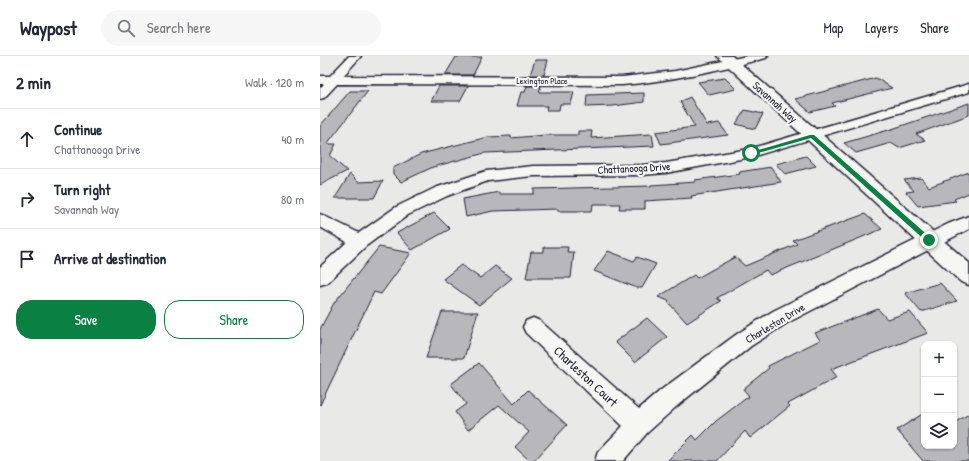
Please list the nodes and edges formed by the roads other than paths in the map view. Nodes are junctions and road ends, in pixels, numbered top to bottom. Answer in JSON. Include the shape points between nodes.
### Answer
{"nodes":[{"id":1,"x":354,"y":56,"type":"edge"},
{"id":2,"x":762,"y":56,"type":"edge"},
{"id":3,"x":728,"y":60,"type":"edge"},
{"id":4,"x":320,"y":80,"type":"edge"},
{"id":5,"x":333,"y":80,"type":"junction"},
{"id":6,"x":969,"y":88,"type":"edge"},
{"id":7,"x":320,"y":95,"type":"edge"},
{"id":8,"x":812,"y":136,"type":"junction"},
{"id":9,"x":320,"y":220,"type":"edge"},
{"id":10,"x":969,"y":222,"type":"edge"},
{"id":11,"x":929,"y":240,"type":"junction"},
{"id":12,"x":360,"y":242,"type":"junction"},
{"id":13,"x":969,"y":276,"type":"edge"},
{"id":14,"x":320,"y":278,"type":"edge"},
{"id":15,"x":533,"y":326,"type":"dead end"},
{"id":16,"x":639,"y":425,"type":"junction"},
{"id":17,"x":607,"y":461,"type":"edge"}],
"edges":[{"from":1,"to":5,"type":"street"},
{"from":2,"to":3,"type":"street","name":"Lexington Place"},
{"from":3,"to":5,"type":"street","name":"Lexington Place","via":[[697,72],[647,80]]},
{"from":3,"to":8,"type":"street","name":"Savannah Way"},
{"from":4,"to":5,"type":"street","name":"Lexington Place"},
{"from":5,"to":7,"type":"street"},
{"from":6,"to":8,"type":"street","name":"Chattanooga Drive"},
{"from":8,"to":11,"type":"street","name":"Savannah Way"},
{"from":8,"to":12,"type":"street","name":"Chattanooga Drive","via":[[751,153],[666,168],[533,171],[486,176],[441,192],[402,211]]},
{"from":9,"to":12,"type":"street"},
{"from":10,"to":11,"type":"street","name":"Charleston Drive"},
{"from":11,"to":13,"type":"street","name":"Savannah Way"},
{"from":11,"to":16,"type":"street","name":"Charleston Drive","via":[[744,340],[669,398]]},
{"from":12,"to":14,"type":"street","name":"Chattanooga Drive"},
{"from":15,"to":16,"type":"street","name":"Charleston Court"},
{"from":16,"to":17,"type":"street","name":"Charleston Drive"}]}
